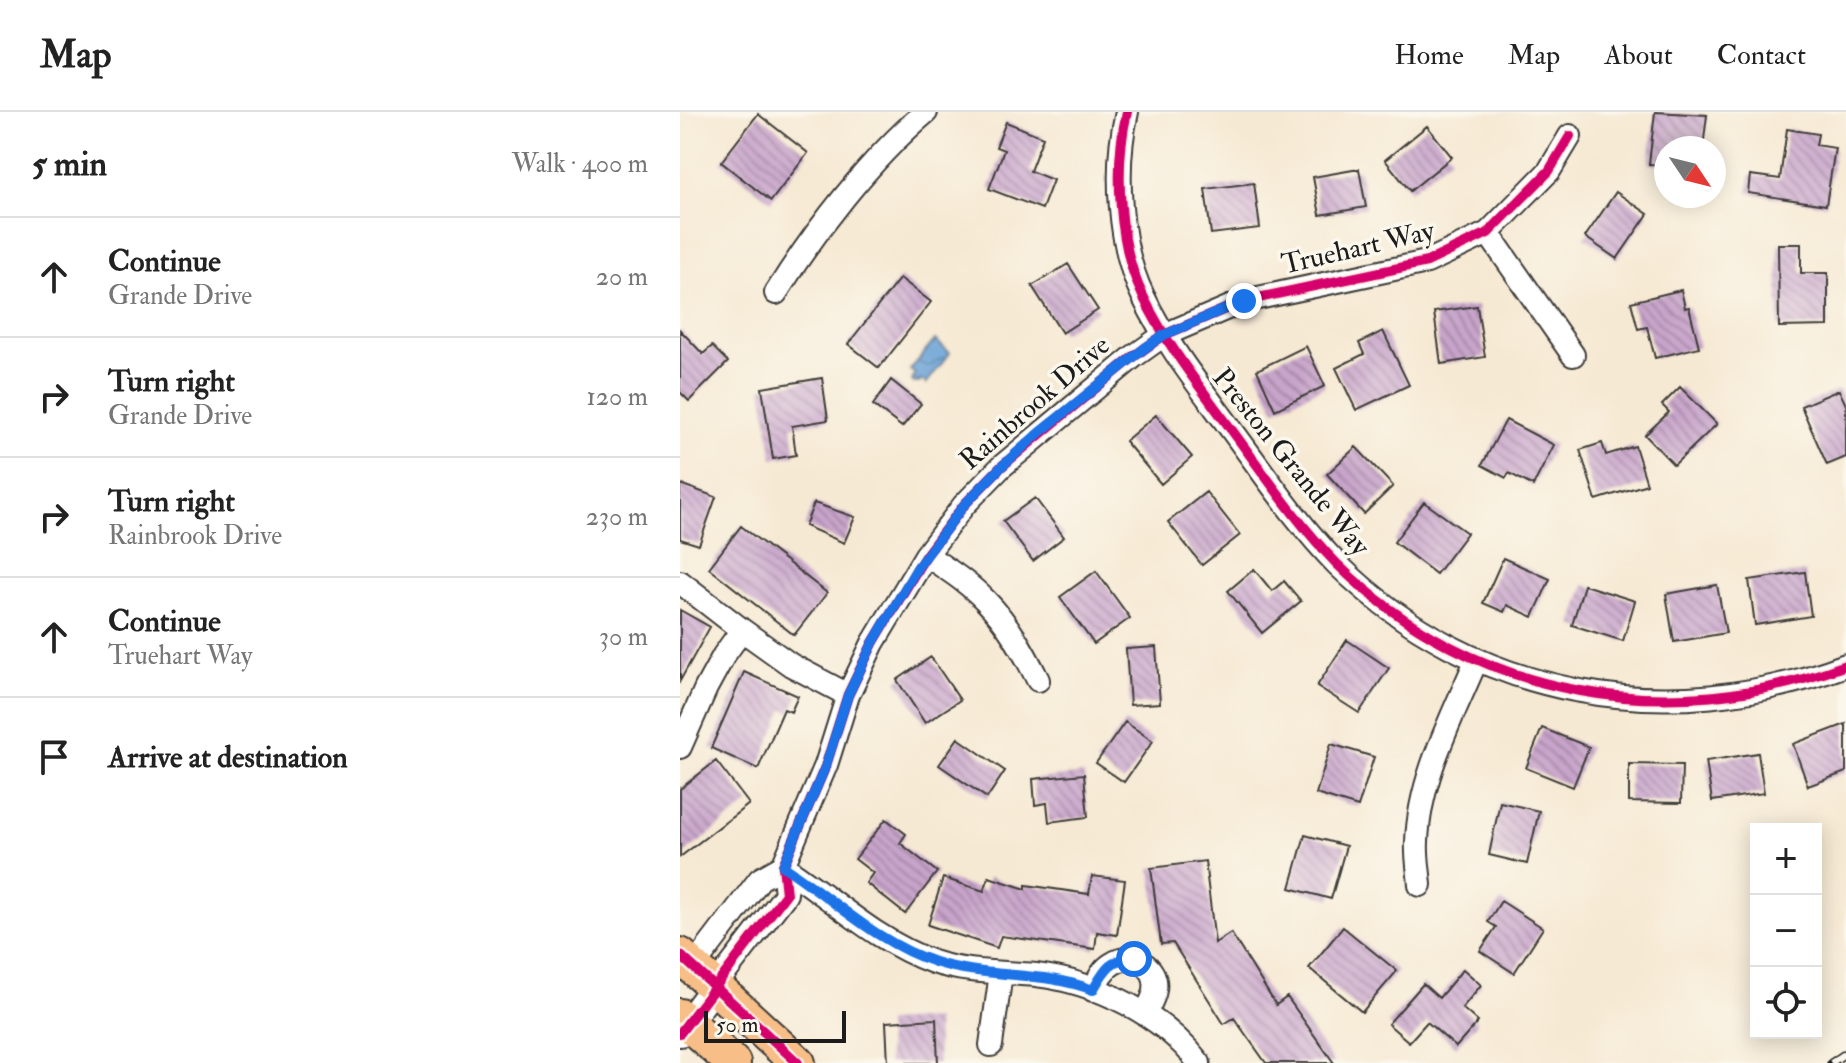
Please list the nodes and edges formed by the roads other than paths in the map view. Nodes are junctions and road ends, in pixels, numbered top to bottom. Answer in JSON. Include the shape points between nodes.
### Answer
{"nodes":[{"id":1,"x":926,"y":112,"type":"edge"},
{"id":2,"x":1127,"y":112,"type":"edge"},
{"id":3,"x":1570,"y":136,"type":"dead end"},
{"id":4,"x":1488,"y":233,"type":"junction"},
{"id":5,"x":776,"y":293,"type":"dead end"},
{"id":6,"x":1164,"y":335,"type":"junction"},
{"id":7,"x":1573,"y":355,"type":"dead end"},
{"id":8,"x":926,"y":555,"type":"junction"},
{"id":9,"x":680,"y":582,"type":"edge"},
{"id":10,"x":742,"y":630,"type":"junction"},
{"id":11,"x":1476,"y":661,"type":"junction"},
{"id":12,"x":1846,"y":665,"type":"edge"},
{"id":13,"x":1038,"y":680,"type":"dead end"},
{"id":14,"x":848,"y":695,"type":"junction"},
{"id":15,"x":680,"y":747,"type":"edge"},
{"id":16,"x":783,"y":866,"type":"junction"},
{"id":17,"x":1420,"y":885,"type":"dead end"},
{"id":18,"x":1001,"y":973,"type":"junction"},
{"id":19,"x":692,"y":974,"type":"edge"},
{"id":20,"x":1093,"y":990,"type":"junction"},
{"id":21,"x":1145,"y":1014,"type":"junction"},
{"id":22,"x":683,"y":1024,"type":"edge"},
{"id":23,"x":991,"y":1045,"type":"dead end"},
{"id":24,"x":733,"y":1063,"type":"edge"},
{"id":25,"x":798,"y":1063,"type":"edge"},
{"id":26,"x":1199,"y":1063,"type":"edge"}],
"edges":[{"from":1,"to":5,"type":"street","via":[[866,173]]},
{"from":2,"to":6,"type":"street","name":"Preston Grande Way","via":[[1121,210],[1141,294]]},
{"from":3,"to":4,"type":"street","name":"Truehart Way","via":[[1549,171]]},
{"from":4,"to":6,"type":"street","name":"Truehart Way","via":[[1427,262],[1244,301]]},
{"from":4,"to":7,"type":"street"},
{"from":6,"to":8,"type":"street","name":"Rainbrook Drive","via":[[1001,467]]},
{"from":6,"to":11,"type":"street","name":"Preston Grande Way","via":[[1286,504],[1338,564],[1392,611]]},
{"from":8,"to":13,"type":"street","via":[[988,602]]},
{"from":8,"to":14,"type":"street","name":"Rainbrook Drive"},
{"from":9,"to":10,"type":"street"},
{"from":10,"to":14,"type":"street","via":[[791,665]]},
{"from":10,"to":15,"type":"street","via":[[718,666]]},
{"from":11,"to":12,"type":"street","name":"Preston Grande Way","via":[[1577,691],[1659,699],[1757,691]]},
{"from":11,"to":17,"type":"street","via":[[1424,798],[1417,842]]},
{"from":14,"to":16,"type":"street","name":"Rainbrook Drive","via":[[826,765]]},
{"from":16,"to":18,"type":"street","via":[[913,954],[962,969]]},
{"from":16,"to":19,"type":"street","name":"Rainbrook Drive","via":[[760,879]]},
{"from":18,"to":20,"type":"street","via":[[1068,980]]},
{"from":18,"to":23,"type":"street"},
{"from":19,"to":22,"type":"street"},
{"from":19,"to":25,"type":"main road"},
{"from":20,"to":21,"type":"street"},
{"from":20,"to":21,"type":"street","via":[[1115,961],[1141,961],[1155,978]]},
{"from":21,"to":26,"type":"street","via":[[1170,1031]]},
{"from":22,"to":24,"type":"main road"}]}
